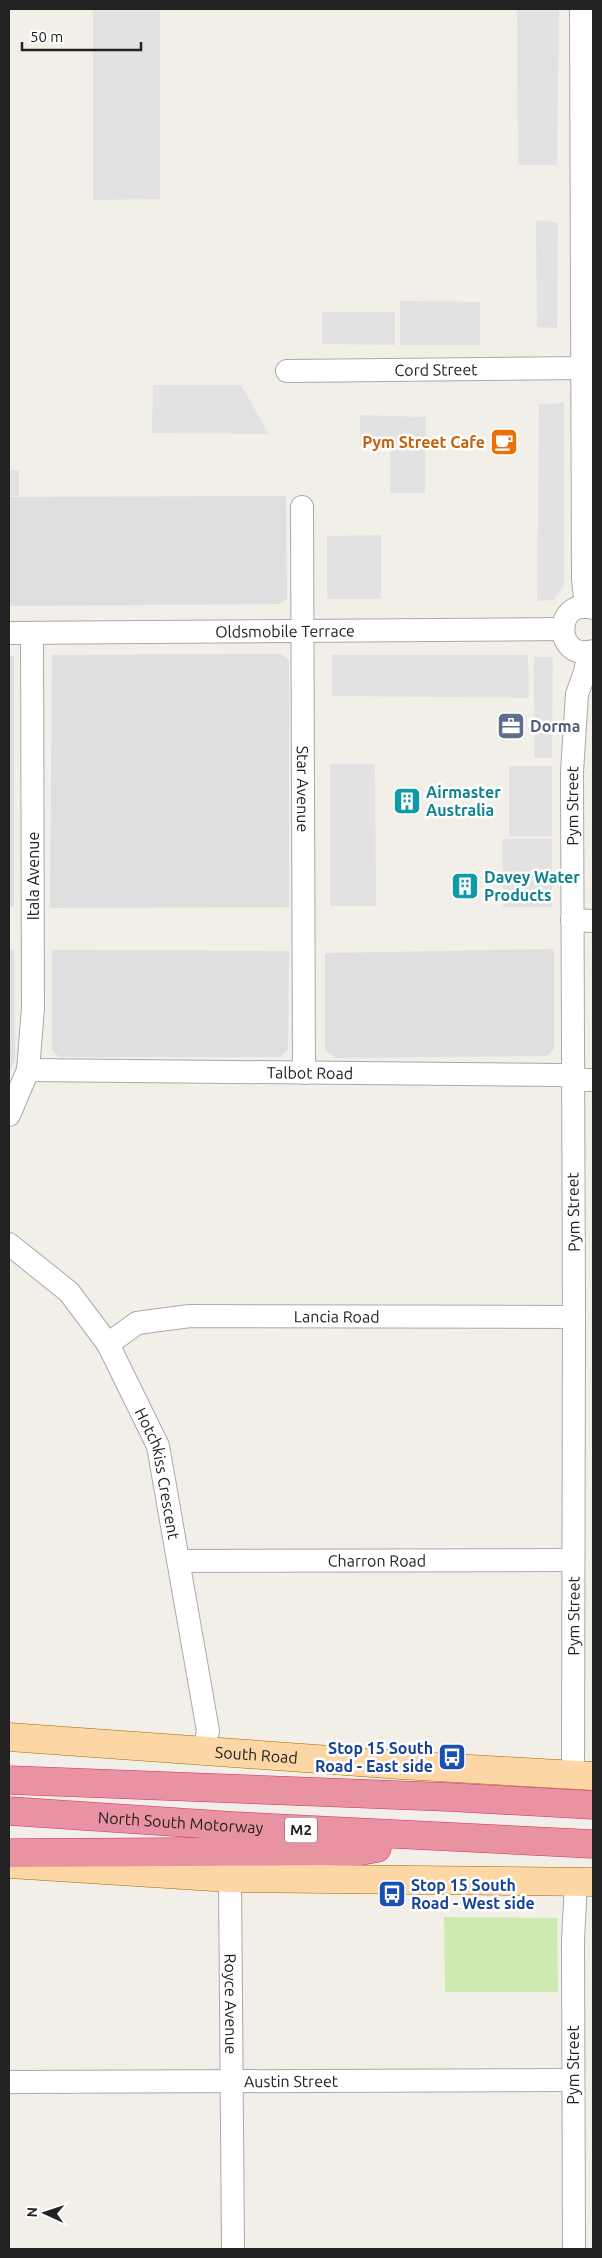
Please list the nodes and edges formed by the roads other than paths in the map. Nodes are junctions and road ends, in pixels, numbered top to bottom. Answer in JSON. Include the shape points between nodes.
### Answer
{"nodes":[{"id":1,"x":581,"y":9,"type":"edge"},
{"id":2,"x":584,"y":368,"type":"junction"},
{"id":3,"x":287,"y":372,"type":"dead end"},
{"id":4,"x":302,"y":507,"type":"dead end"},
{"id":5,"x":590,"y":607,"type":"edge"},
{"id":6,"x":302,"y":629,"type":"junction"},
{"id":7,"x":563,"y":629,"type":"junction"},
{"id":8,"x":9,"y":633,"type":"edge"},
{"id":9,"x":32,"y":633,"type":"junction"},
{"id":10,"x":591,"y":651,"type":"edge"},
{"id":11,"x":582,"y":921,"type":"edge"},
{"id":12,"x":28,"y":1070,"type":"junction"},
{"id":13,"x":304,"y":1073,"type":"junction"},
{"id":14,"x":583,"y":1078,"type":"edge"},
{"id":15,"x":9,"y":1115,"type":"edge"},
{"id":16,"x":9,"y":1244,"type":"edge"},
{"id":17,"x":580,"y":1328,"type":"edge"},
{"id":18,"x":108,"y":1344,"type":"junction"},
{"id":19,"x":573,"y":1560,"type":"junction"},
{"id":20,"x":179,"y":1562,"type":"junction"},
{"id":21,"x":584,"y":1584,"type":"edge"},
{"id":22,"x":9,"y":1737,"type":"edge"},
{"id":23,"x":204,"y":1750,"type":"junction"},
{"id":24,"x":583,"y":1775,"type":"edge"},
{"id":25,"x":9,"y":1780,"type":"edge"},
{"id":26,"x":593,"y":1805,"type":"edge"},
{"id":27,"x":9,"y":1811,"type":"edge"},
{"id":28,"x":433,"y":1837,"type":"junction"},
{"id":29,"x":593,"y":1844,"type":"edge"},
{"id":30,"x":9,"y":1853,"type":"edge"},
{"id":31,"x":9,"y":1864,"type":"edge"},
{"id":32,"x":230,"y":1878,"type":"junction"},
{"id":33,"x":585,"y":1882,"type":"edge"},
{"id":34,"x":573,"y":2080,"type":"junction"},
{"id":35,"x":9,"y":2082,"type":"edge"},
{"id":36,"x":231,"y":2082,"type":"junction"},
{"id":37,"x":232,"y":2249,"type":"edge"},
{"id":38,"x":574,"y":2249,"type":"edge"}],
"edges":[{"from":1,"to":2,"type":"street"},
{"from":2,"to":3,"type":"street","name":"Cord Street"},
{"from":2,"to":5,"type":"street","via":[[583,579]]},
{"from":4,"to":6,"type":"street","name":"Star Avenue"},
{"from":5,"to":7,"type":"street","via":[[571,612]]},
{"from":6,"to":7,"type":"street","name":"Oldsmobile Terrace"},
{"from":6,"to":9,"type":"street","name":"Oldsmobile Terrace"},
{"from":6,"to":13,"type":"street","name":"Star Avenue"},
{"from":7,"to":10,"type":"street","via":[[565,640],[572,648]]},
{"from":8,"to":9,"type":"street","name":"Oldsmobile Terrace"},
{"from":9,"to":12,"type":"street","name":"Itala Avenue","via":[[34,1008]]},
{"from":10,"to":11,"type":"street","name":"Pym Street","via":[[577,694],[572,772]]},
{"from":11,"to":14,"type":"street","name":"Pym Street"},
{"from":12,"to":13,"type":"street","name":"Talbot Road"},
{"from":12,"to":15,"type":"street","name":"Itala Avenue"},
{"from":13,"to":14,"type":"street","name":"Talbot Road","via":[[561,1075]]},
{"from":14,"to":17,"type":"street","name":"Pym Street"},
{"from":16,"to":18,"type":"street","name":"Hotchkiss Crescent","via":[[69,1292]]},
{"from":17,"to":18,"type":"street","name":"Lancia Road","via":[[190,1316],[137,1324]]},
{"from":17,"to":19,"type":"street","name":"Pym Street"},
{"from":18,"to":20,"type":"street","name":"Hotchkiss Crescent","via":[[158,1446]]},
{"from":19,"to":20,"type":"street","name":"Charron Road"},
{"from":19,"to":21,"type":"street","name":"Pym Street"},
{"from":20,"to":23,"type":"street","name":"Hotchkiss Crescent","via":[[208,1731]]},
{"from":21,"to":24,"type":"street","name":"Pym Street"},
{"from":22,"to":23,"type":"main road","name":"South Road"},
{"from":23,"to":24,"type":"main road","name":"South Road"},
{"from":25,"to":26,"type":"highway","name":"North South Motorway"},
{"from":27,"to":28,"type":"highway","name":"North South Motorway","number":"M2"},
{"from":28,"to":29,"type":"highway","name":"North South Motorway","number":"M2"},
{"from":28,"to":30,"type":"highway","via":[[361,1851]]},
{"from":31,"to":32,"type":"main road"},
{"from":32,"to":33,"type":"main road"},
{"from":32,"to":36,"type":"street","name":"Royce Avenue"},
{"from":33,"to":34,"type":"street","name":"Pym Street","via":[[573,1940]]},
{"from":34,"to":36,"type":"street","name":"Austin Street"},
{"from":34,"to":38,"type":"street","name":"Pym Street"},
{"from":35,"to":36,"type":"street","name":"Austin Street"},
{"from":36,"to":37,"type":"street","name":"Royce Avenue"}]}
